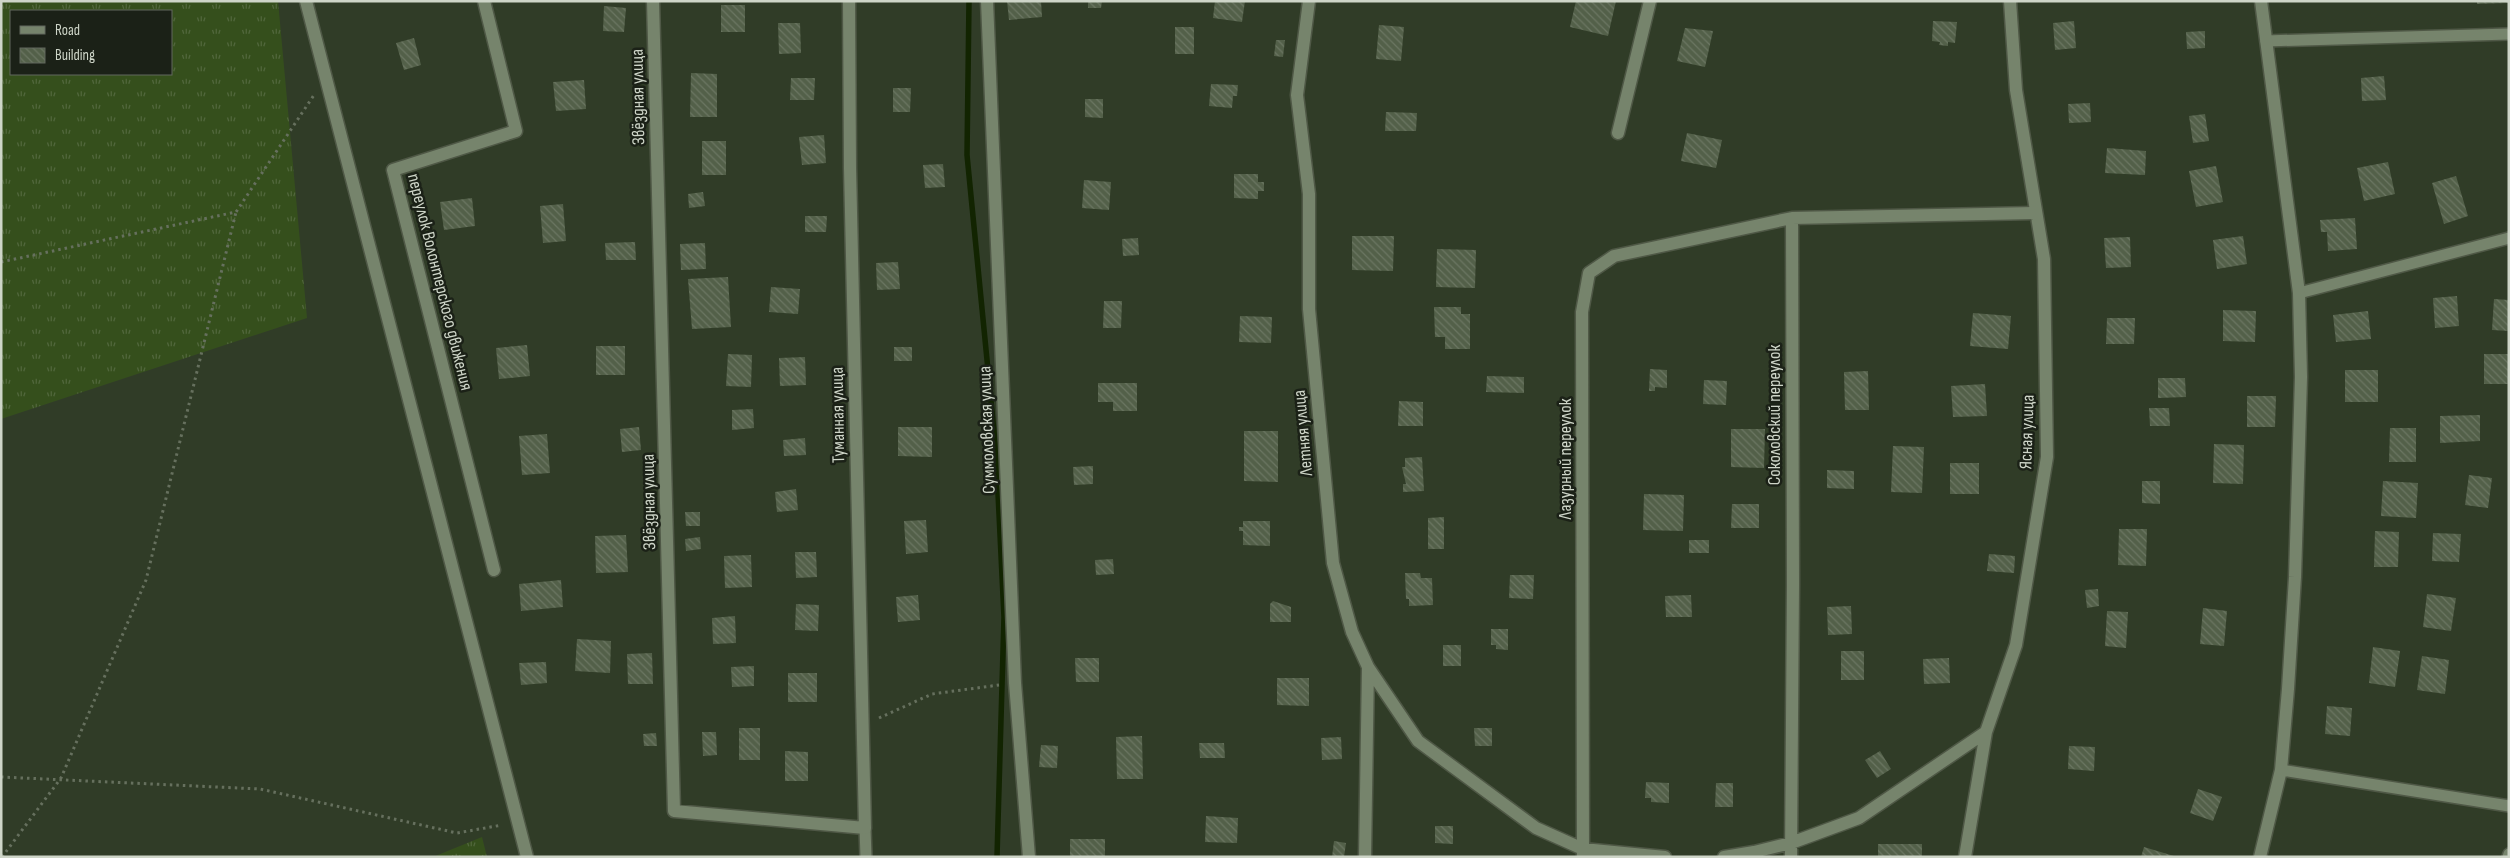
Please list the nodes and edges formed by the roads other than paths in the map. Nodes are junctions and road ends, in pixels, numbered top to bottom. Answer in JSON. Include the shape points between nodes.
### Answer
{"nodes":[{"id":1,"x":306,"y":1,"type":"edge"},
{"id":2,"x":484,"y":1,"type":"edge"},
{"id":3,"x":653,"y":1,"type":"edge"},
{"id":4,"x":849,"y":1,"type":"edge"},
{"id":5,"x":987,"y":1,"type":"edge"},
{"id":6,"x":1309,"y":1,"type":"edge"},
{"id":7,"x":1650,"y":1,"type":"edge"},
{"id":8,"x":2010,"y":1,"type":"edge"},
{"id":9,"x":2261,"y":1,"type":"edge"},
{"id":10,"x":2509,"y":34,"type":"edge"},
{"id":11,"x":2266,"y":42,"type":"junction"},
{"id":12,"x":1618,"y":133,"type":"dead end"},
{"id":13,"x":2036,"y":213,"type":"junction"},
{"id":14,"x":1792,"y":218,"type":"junction"},
{"id":15,"x":2509,"y":238,"type":"edge"},
{"id":16,"x":2299,"y":293,"type":"junction"},
{"id":17,"x":494,"y":570,"type":"dead end"},
{"id":18,"x":1368,"y":668,"type":"junction"},
{"id":19,"x":1986,"y":732,"type":"junction"},
{"id":20,"x":2281,"y":770,"type":"junction"},
{"id":21,"x":2509,"y":806,"type":"edge"},
{"id":22,"x":865,"y":828,"type":"junction"},
{"id":23,"x":1791,"y":843,"type":"junction"},
{"id":24,"x":1583,"y":853,"type":"edge"},
{"id":25,"x":527,"y":857,"type":"edge"},
{"id":26,"x":866,"y":857,"type":"edge"},
{"id":27,"x":1029,"y":857,"type":"edge"},
{"id":28,"x":1365,"y":857,"type":"edge"},
{"id":29,"x":1665,"y":857,"type":"edge"},
{"id":30,"x":1724,"y":857,"type":"edge"},
{"id":31,"x":1791,"y":857,"type":"edge"},
{"id":32,"x":1965,"y":857,"type":"edge"},
{"id":33,"x":2260,"y":857,"type":"edge"}],
"edges":[{"from":1,"to":25,"type":"street"},
{"from":2,"to":17,"type":"street","name":"переулок Волонтерского движения","via":[[516,131],[393,170]]},
{"from":3,"to":22,"type":"street","name":"Звёздная улица","via":[[674,811]]},
{"from":4,"to":22,"type":"street","name":"Туманная улица"},
{"from":5,"to":27,"type":"street","name":"Суммоловская улица","via":[[1014,683]]},
{"from":6,"to":18,"type":"street","name":"Летняя улица","via":[[1297,95],[1309,194],[1309,309],[1333,563],[1352,632]]},
{"from":7,"to":12,"type":"street"},
{"from":8,"to":13,"type":"street","name":"Ясная улица","via":[[2016,90]]},
{"from":9,"to":11,"type":"street"},
{"from":10,"to":11,"type":"lane"},
{"from":11,"to":16,"type":"street"},
{"from":13,"to":14,"type":"street"},
{"from":13,"to":19,"type":"street","name":"Ясная улица","via":[[2044,259],[2047,457],[2016,645]]},
{"from":14,"to":23,"type":"street","name":"Соколовский переулок"},
{"from":14,"to":24,"type":"street","name":"Лазурный переулок","via":[[1614,256],[1589,273],[1582,312]]},
{"from":15,"to":16,"type":"lane"},
{"from":16,"to":20,"type":"street","via":[[2301,377],[2294,577]]},
{"from":18,"to":24,"type":"street","via":[[1418,741],[1536,828]]},
{"from":18,"to":28,"type":"street","name":"Летняя улица"},
{"from":19,"to":23,"type":"street","via":[[1859,818]]},
{"from":19,"to":32,"type":"street","name":"Ясная улица"},
{"from":20,"to":21,"type":"lane"},
{"from":20,"to":33,"type":"street"},
{"from":22,"to":26,"type":"lane"},
{"from":23,"to":30,"type":"street"},
{"from":23,"to":31,"type":"street","name":"Соколовский переулок"},
{"from":24,"to":29,"type":"street"}]}
